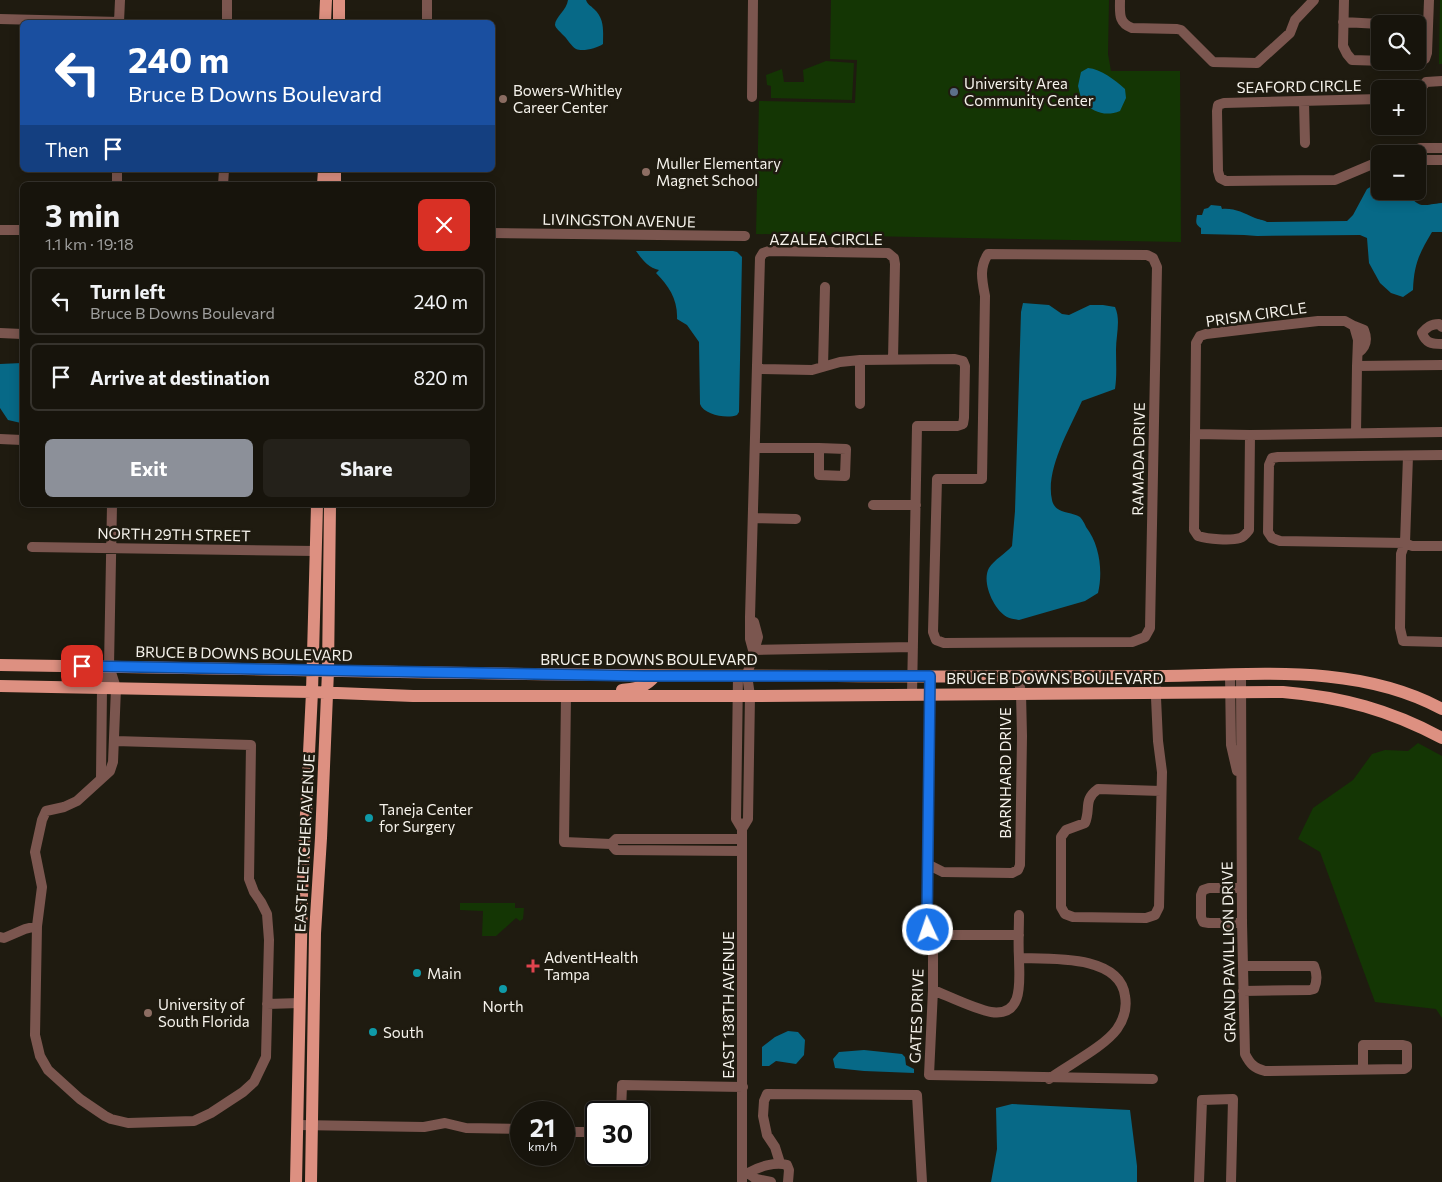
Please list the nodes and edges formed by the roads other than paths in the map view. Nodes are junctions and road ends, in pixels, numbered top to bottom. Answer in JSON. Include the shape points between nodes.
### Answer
{"nodes":[{"id":1,"x":120,"y":0,"type":"edge"},
{"id":2,"x":228,"y":0,"type":"edge"},
{"id":3,"x":326,"y":0,"type":"edge"},
{"id":4,"x":339,"y":0,"type":"edge"},
{"id":5,"x":428,"y":0,"type":"edge"},
{"id":6,"x":753,"y":0,"type":"edge"},
{"id":7,"x":1120,"y":0,"type":"edge"},
{"id":8,"x":1314,"y":0,"type":"edge"},
{"id":9,"x":1344,"y":0,"type":"edge"},
{"id":10,"x":1428,"y":0,"type":"edge"},
{"id":11,"x":0,"y":19,"type":"edge"},
{"id":12,"x":40,"y":20,"type":"edge"},
{"id":13,"x":119,"y":20,"type":"edge"},
{"id":14,"x":227,"y":20,"type":"edge"},
{"id":15,"x":325,"y":20,"type":"edge"},
{"id":16,"x":339,"y":20,"type":"edge"},
{"id":17,"x":427,"y":20,"type":"edge"},
{"id":18,"x":1344,"y":22,"type":"junction"},
{"id":19,"x":1371,"y":24,"type":"edge"},
{"id":20,"x":1426,"y":56,"type":"edge"},
{"id":21,"x":1371,"y":61,"type":"edge"},
{"id":22,"x":1442,"y":81,"type":"edge"},
{"id":23,"x":1426,"y":82,"type":"edge"},
{"id":24,"x":752,"y":98,"type":"dead end"},
{"id":25,"x":1371,"y":100,"type":"edge"},
{"id":26,"x":1304,"y":102,"type":"junction"},
{"id":27,"x":1305,"y":143,"type":"dead end"},
{"id":28,"x":1426,"y":148,"type":"edge"},
{"id":29,"x":1442,"y":148,"type":"edge"},
{"id":30,"x":1426,"y":160,"type":"edge"},
{"id":31,"x":1442,"y":160,"type":"edge"},
{"id":32,"x":1371,"y":165,"type":"edge"},
{"id":33,"x":0,"y":230,"type":"edge"},
{"id":34,"x":20,"y":230,"type":"edge"},
{"id":35,"x":495,"y":234,"type":"edge"},
{"id":36,"x":745,"y":236,"type":"dead end"},
{"id":37,"x":825,"y":286,"type":"dead end"},
{"id":38,"x":1442,"y":327,"type":"edge"},
{"id":39,"x":0,"y":333,"type":"edge"},
{"id":40,"x":20,"y":334,"type":"edge"},
{"id":41,"x":1442,"y":344,"type":"edge"},
{"id":42,"x":893,"y":359,"type":"junction"},
{"id":43,"x":860,"y":360,"type":"junction"},
{"id":44,"x":1442,"y":365,"type":"edge"},
{"id":45,"x":1357,"y":366,"type":"junction"},
{"id":46,"x":823,"y":367,"type":"junction"},
{"id":47,"x":758,"y":369,"type":"junction"},
{"id":48,"x":860,"y":404,"type":"dead end"},
{"id":49,"x":1442,"y":432,"type":"edge"},
{"id":50,"x":1356,"y":433,"type":"junction"},
{"id":51,"x":1195,"y":434,"type":"junction"},
{"id":52,"x":1250,"y":435,"type":"junction"},
{"id":53,"x":0,"y":439,"type":"edge"},
{"id":54,"x":20,"y":440,"type":"edge"},
{"id":55,"x":754,"y":448,"type":"junction"},
{"id":56,"x":820,"y":448,"type":"dead end"},
{"id":57,"x":1408,"y":456,"type":"junction"},
{"id":58,"x":1442,"y":456,"type":"edge"},
{"id":59,"x":873,"y":505,"type":"dead end"},
{"id":60,"x":916,"y":506,"type":"junction"},
{"id":61,"x":112,"y":507,"type":"edge"},
{"id":62,"x":317,"y":507,"type":"edge"},
{"id":63,"x":330,"y":507,"type":"edge"},
{"id":64,"x":753,"y":518,"type":"junction"},
{"id":65,"x":796,"y":519,"type":"dead end"},
{"id":66,"x":1405,"y":542,"type":"junction"},
{"id":67,"x":1442,"y":546,"type":"edge"},
{"id":68,"x":32,"y":547,"type":"dead end"},
{"id":69,"x":111,"y":548,"type":"junction"},
{"id":70,"x":316,"y":551,"type":"junction"},
{"id":71,"x":752,"y":611,"type":"junction"},
{"id":72,"x":758,"y":638,"type":"junction"},
{"id":73,"x":1442,"y":642,"type":"edge"},
{"id":74,"x":1027,"y":643,"type":"joint"},
{"id":75,"x":913,"y":647,"type":"junction"},
{"id":76,"x":771,"y":648,"type":"junction"},
{"id":77,"x":753,"y":650,"type":"junction"},
{"id":78,"x":0,"y":666,"type":"edge"},
{"id":79,"x":109,"y":666,"type":"junction"},
{"id":80,"x":313,"y":670,"type":"junction"},
{"id":81,"x":328,"y":671,"type":"junction"},
{"id":82,"x":1236,"y":675,"type":"junction"},
{"id":83,"x":655,"y":676,"type":"junction"},
{"id":84,"x":682,"y":676,"type":"junction"},
{"id":85,"x":742,"y":676,"type":"junction"},
{"id":86,"x":913,"y":676,"type":"junction"},
{"id":87,"x":930,"y":676,"type":"junction"},
{"id":88,"x":1018,"y":676,"type":"junction"},
{"id":89,"x":1155,"y":676,"type":"junction"},
{"id":90,"x":0,"y":686,"type":"edge"},
{"id":91,"x":102,"y":688,"type":"junction"},
{"id":92,"x":116,"y":688,"type":"junction"},
{"id":93,"x":312,"y":692,"type":"junction"},
{"id":94,"x":327,"y":692,"type":"junction"},
{"id":95,"x":1235,"y":693,"type":"junction"},
{"id":96,"x":1021,"y":694,"type":"junction"},
{"id":97,"x":1156,"y":694,"type":"junction"},
{"id":98,"x":912,"y":695,"type":"junction"},
{"id":99,"x":930,"y":695,"type":"junction"},
{"id":100,"x":566,"y":696,"type":"junction"},
{"id":101,"x":588,"y":696,"type":"junction"},
{"id":102,"x":646,"y":696,"type":"junction"},
{"id":103,"x":737,"y":696,"type":"junction"},
{"id":104,"x":750,"y":696,"type":"junction"},
{"id":105,"x":1438,"y":706,"type":"edge"},
{"id":106,"x":1442,"y":738,"type":"edge"},
{"id":107,"x":115,"y":741,"type":"junction"},
{"id":108,"x":101,"y":778,"type":"junction"},
{"id":109,"x":1161,"y":791,"type":"junction"},
{"id":110,"x":742,"y":829,"type":"junction"},
{"id":111,"x":742,"y":840,"type":"junction"},
{"id":112,"x":611,"y":844,"type":"junction"},
{"id":113,"x":742,"y":852,"type":"junction"},
{"id":114,"x":927,"y":864,"type":"junction"},
{"id":115,"x":1241,"y":888,"type":"junction"},
{"id":116,"x":1019,"y":915,"type":"dead end"},
{"id":117,"x":1242,"y":923,"type":"junction"},
{"id":118,"x":37,"y":926,"type":"junction"},
{"id":119,"x":932,"y":935,"type":"junction"},
{"id":120,"x":1019,"y":935,"type":"junction"},
{"id":121,"x":0,"y":937,"type":"edge"},
{"id":122,"x":1018,"y":958,"type":"junction"},
{"id":123,"x":1243,"y":966,"type":"junction"},
{"id":124,"x":933,"y":990,"type":"junction"},
{"id":125,"x":1243,"y":991,"type":"junction"},
{"id":126,"x":300,"y":1003,"type":"junction"},
{"id":127,"x":268,"y":1004,"type":"junction"},
{"id":128,"x":1363,"y":1070,"type":"junction"},
{"id":129,"x":1049,"y":1078,"type":"junction"},
{"id":130,"x":1153,"y":1079,"type":"dead end"},
{"id":131,"x":743,"y":1087,"type":"junction"},
{"id":132,"x":622,"y":1101,"type":"edge"},
{"id":133,"x":298,"y":1125,"type":"junction"},
{"id":134,"x":312,"y":1125,"type":"junction"},
{"id":135,"x":510,"y":1129,"type":"edge"},
{"id":136,"x":780,"y":1162,"type":"junction"},
{"id":137,"x":744,"y":1176,"type":"edge"},
{"id":138,"x":296,"y":1182,"type":"edge"},
{"id":139,"x":311,"y":1182,"type":"edge"},
{"id":140,"x":771,"y":1182,"type":"edge"},
{"id":141,"x":788,"y":1182,"type":"edge"},
{"id":142,"x":922,"y":1182,"type":"edge"},
{"id":143,"x":1199,"y":1182,"type":"edge"},
{"id":144,"x":1231,"y":1182,"type":"edge"}],
"edges":[{"from":1,"to":13,"type":"street"},
{"from":2,"to":14,"type":"street"},
{"from":3,"to":15,"type":"main road"},
{"from":4,"to":16,"type":"main road"},
{"from":5,"to":17,"type":"street"},
{"from":6,"to":24,"type":"street"},
{"from":7,"to":8,"type":"street","via":[[1120,19],[1125,25],[1181,30],[1213,62],[1240,63],[1261,60],[1290,33],[1295,20]]},
{"from":9,"to":18,"type":"street"},
{"from":10,"to":20,"type":"street"},
{"from":11,"to":12,"type":"street"},
{"from":18,"to":19,"type":"street"},
{"from":18,"to":21,"type":"street","via":[[1343,46],[1347,54],[1352,60]]},
{"from":22,"to":23,"type":"street"},
{"from":25,"to":26,"type":"street","name":"SEAFORD CIRCLE"},
{"from":26,"to":27,"type":"street"},
{"from":26,"to":32,"type":"street","name":"SEAFORD CIRCLE","via":[[1218,105],[1220,178],[1226,181],[1335,180]]},
{"from":28,"to":29,"type":"street"},
{"from":30,"to":31,"type":"street"},
{"from":33,"to":34,"type":"street"},
{"from":35,"to":36,"type":"street","name":"LIVINGSTON AVENUE"},
{"from":37,"to":46,"type":"street"},
{"from":38,"to":41,"type":"street","via":[[1434,324],[1422,333],[1431,344]]},
{"from":39,"to":40,"type":"street"},
{"from":42,"to":43,"type":"street"},
{"from":42,"to":47,"type":"street","name":"AZALEA CIRCLE","via":[[894,258],[888,253],[769,251],[760,258]]},
{"from":42,"to":60,"type":"street","via":[[955,359],[963,361],[965,366],[963,424],[917,426]]},
{"from":43,"to":46,"type":"street"},
{"from":43,"to":48,"type":"street"},
{"from":44,"to":45,"type":"street"},
{"from":45,"to":50,"type":"street","name":"PRISM CIRCLE"},
{"from":45,"to":51,"type":"street","name":"PRISM CIRCLE","via":[[1358,353],[1366,346],[1366,337],[1364,330],[1345,321],[1318,320],[1200,336],[1196,343]]},
{"from":46,"to":47,"type":"street","via":[[812,370]]},
{"from":47,"to":55,"type":"street","name":"AZALEA CIRCLE"},
{"from":49,"to":50,"type":"street"},
{"from":50,"to":52,"type":"street"},
{"from":51,"to":52,"type":"street"},
{"from":51,"to":52,"type":"street","name":"PRISM CIRCLE","via":[[1194,530],[1198,536],[1206,538],[1239,539],[1246,536],[1248,530]]},
{"from":53,"to":54,"type":"street"},
{"from":55,"to":56,"type":"street"},
{"from":55,"to":64,"type":"street","name":"AZALEA CIRCLE"},
{"from":57,"to":58,"type":"street"},
{"from":57,"to":66,"type":"street"},
{"from":57,"to":66,"type":"street","via":[[1278,457],[1272,458],[1270,465],[1268,532],[1272,538],[1280,541]]},
{"from":59,"to":60,"type":"street"},
{"from":60,"to":75,"type":"street"},
{"from":61,"to":69,"type":"street"},
{"from":62,"to":70,"type":"main road","name":"EAST FLETCHER AVENUE"},
{"from":63,"to":81,"type":"main road","name":"EAST FLETCHER AVENUE"},
{"from":64,"to":65,"type":"street"},
{"from":64,"to":71,"type":"street","name":"AZALEA CIRCLE"},
{"from":66,"to":67,"type":"street","via":[[1412,546]]},
{"from":66,"to":73,"type":"street","via":[[1401,554],[1400,628],[1403,640]]},
{"from":68,"to":69,"type":"street","name":"NORTH 29TH STREET"},
{"from":69,"to":70,"type":"street","name":"NORTH 29TH STREET"},
{"from":69,"to":79,"type":"street"},
{"from":70,"to":80,"type":"main road","name":"EAST FLETCHER AVENUE"},
{"from":71,"to":72,"type":"street","name":"AZALEA CIRCLE"},
{"from":71,"to":77,"type":"street","name":"AZALEA CIRCLE","via":[[750,639]]},
{"from":72,"to":76,"type":"street"},
{"from":72,"to":77,"type":"street","name":"AZALEA CIRCLE"},
{"from":74,"to":74,"type":"street","name":"RAMADA DRIVE","via":[[1132,642],[1145,638],[1150,628],[1158,277],[1153,258],[1148,255],[988,254],[984,261],[981,271],[985,296],[982,478],[938,479],[934,632],[936,640],[944,644]]},
{"from":75,"to":76,"type":"street"},
{"from":75,"to":86,"type":"street"},
{"from":76,"to":77,"type":"street"},
{"from":77,"to":85,"type":"street","name":"AZALEA CIRCLE"},
{"from":78,"to":79,"type":"main road","name":"BRUCE B DOWNS BOULEVARD"},
{"from":79,"to":80,"type":"main road","name":"BRUCE B DOWNS BOULEVARD"},
{"from":79,"to":91,"type":"street"},
{"from":79,"to":92,"type":"street"},
{"from":80,"to":81,"type":"main road","name":"BRUCE B DOWNS BOULEVARD"},
{"from":80,"to":93,"type":"main road","name":"EAST FLETCHER AVENUE"},
{"from":81,"to":83,"type":"main road","name":"BRUCE B DOWNS BOULEVARD"},
{"from":81,"to":94,"type":"main road","name":"EAST FLETCHER AVENUE"},
{"from":82,"to":89,"type":"main road","name":"BRUCE B DOWNS BOULEVARD"},
{"from":82,"to":95,"type":"street","name":"GRAND PAVILLION DRIVE"},
{"from":82,"to":105,"type":"main road","name":"BRUCE B DOWNS BOULEVARD","via":[[1308,675],[1345,679],[1376,685]]},
{"from":83,"to":84,"type":"main road","name":"BRUCE B DOWNS BOULEVARD"},
{"from":83,"to":101,"type":"main road","via":[[640,687]]},
{"from":84,"to":85,"type":"main road","name":"BRUCE B DOWNS BOULEVARD"},
{"from":84,"to":102,"type":"main road","via":[[656,687]]},
{"from":85,"to":86,"type":"main road","name":"BRUCE B DOWNS BOULEVARD"},
{"from":85,"to":103,"type":"street","name":"EAST 138TH AVENUE"},
{"from":85,"to":104,"type":"street","name":"EAST 138TH AVENUE"},
{"from":86,"to":87,"type":"main road","name":"BRUCE B DOWNS BOULEVARD"},
{"from":86,"to":98,"type":"street"},
{"from":87,"to":88,"type":"main road","name":"BRUCE B DOWNS BOULEVARD"},
{"from":87,"to":99,"type":"street","name":"GATES DRIVE"},
{"from":88,"to":89,"type":"main road","name":"BRUCE B DOWNS BOULEVARD"},
{"from":88,"to":96,"type":"street","name":"BARNHARD DRIVE"},
{"from":89,"to":97,"type":"street"},
{"from":90,"to":91,"type":"main road","name":"BRUCE B DOWNS BOULEVARD"},
{"from":91,"to":92,"type":"main road","name":"BRUCE B DOWNS BOULEVARD"},
{"from":91,"to":108,"type":"street"},
{"from":92,"to":93,"type":"main road","name":"BRUCE B DOWNS BOULEVARD"},
{"from":92,"to":107,"type":"street"},
{"from":93,"to":94,"type":"main road","name":"BRUCE B DOWNS BOULEVARD"},
{"from":93,"to":126,"type":"main road","name":"EAST FLETCHER AVENUE"},
{"from":94,"to":100,"type":"main road","name":"BRUCE B DOWNS BOULEVARD","via":[[413,696]]},
{"from":94,"to":134,"type":"main road","name":"EAST FLETCHER AVENUE","via":[[316,933]]},
{"from":95,"to":97,"type":"main road","name":"BRUCE B DOWNS BOULEVARD"},
{"from":95,"to":106,"type":"main road","name":"BRUCE B DOWNS BOULEVARD","via":[[1283,692],[1340,699],[1393,714]]},
{"from":95,"to":115,"type":"street","name":"GRAND PAVILLION DRIVE","via":[[1231,745],[1240,784]]},
{"from":96,"to":97,"type":"main road","name":"BRUCE B DOWNS BOULEVARD"},
{"from":96,"to":99,"type":"main road","name":"BRUCE B DOWNS BOULEVARD"},
{"from":96,"to":114,"type":"street","name":"BARNHARD DRIVE","via":[[1018,870],[1012,873],[942,872]]},
{"from":97,"to":109,"type":"street"},
{"from":98,"to":99,"type":"main road","name":"BRUCE B DOWNS BOULEVARD"},
{"from":98,"to":104,"type":"main road","name":"BRUCE B DOWNS BOULEVARD"},
{"from":99,"to":114,"type":"street","name":"GATES DRIVE"},
{"from":100,"to":101,"type":"main road","name":"BRUCE B DOWNS BOULEVARD"},
{"from":100,"to":112,"type":"street","via":[[564,842]]},
{"from":101,"to":102,"type":"main road","name":"BRUCE B DOWNS BOULEVARD"},
{"from":102,"to":103,"type":"main road","name":"BRUCE B DOWNS BOULEVARD"},
{"from":103,"to":104,"type":"main road","name":"BRUCE B DOWNS BOULEVARD"},
{"from":103,"to":110,"type":"street","name":"EAST 138TH AVENUE","via":[[736,818]]},
{"from":104,"to":110,"type":"street","name":"EAST 138TH AVENUE","via":[[748,818]]},
{"from":107,"to":108,"type":"street","via":[[110,770]]},
{"from":107,"to":127,"type":"street","via":[[251,745],[248,870],[254,892],[267,914]]},
{"from":108,"to":118,"type":"street","via":[[77,801],[46,811],[42,820],[35,852],[42,887]]},
{"from":109,"to":109,"type":"street","via":[[1159,907],[1155,914],[1146,918],[1073,917],[1065,914],[1061,907],[1061,837],[1066,830],[1085,823],[1091,794],[1098,789]]},
{"from":110,"to":111,"type":"street","name":"EAST 138TH AVENUE"},
{"from":111,"to":112,"type":"street","via":[[616,839]]},
{"from":111,"to":113,"type":"street","name":"EAST 138TH AVENUE"},
{"from":112,"to":113,"type":"street","via":[[616,850]]},
{"from":113,"to":131,"type":"street","name":"EAST 138TH AVENUE"},
{"from":114,"to":119,"type":"street","name":"GATES DRIVE","via":[[927,923]]},
{"from":115,"to":117,"type":"street","name":"GRAND PAVILLION DRIVE"},
{"from":115,"to":117,"type":"street","via":[[1203,890],[1201,917],[1209,923]]},
{"from":116,"to":120,"type":"street"},
{"from":117,"to":123,"type":"street","name":"GRAND PAVILLION DRIVE"},
{"from":118,"to":121,"type":"street"},
{"from":118,"to":127,"type":"street","via":[[35,1035],[40,1056],[48,1070],[80,1099],[118,1121],[194,1121],[243,1092],[254,1082],[266,1057]]},
{"from":119,"to":120,"type":"street"},
{"from":119,"to":124,"type":"street","name":"GATES DRIVE"},
{"from":120,"to":122,"type":"street"},
{"from":122,"to":124,"type":"street","via":[[1019,992],[1008,1009],[990,1012]]},
{"from":122,"to":129,"type":"street","via":[[1082,961],[1113,974],[1125,991],[1124,1017],[1117,1029]]},
{"from":123,"to":125,"type":"street","name":"GRAND PAVILLION DRIVE"},
{"from":123,"to":125,"type":"street","via":[[1314,966],[1316,970],[1316,983],[1310,990]]},
{"from":124,"to":129,"type":"street","name":"GATES DRIVE","via":[[929,1075]]},
{"from":125,"to":128,"type":"street","name":"GRAND PAVILLION DRIVE","via":[[1245,1054],[1255,1068],[1265,1072]]},
{"from":126,"to":127,"type":"street"},
{"from":126,"to":133,"type":"main road","name":"EAST FLETCHER AVENUE"},
{"from":128,"to":128,"type":"street","name":"GRAND PAVILLION DRIVE","via":[[1404,1069],[1408,1064],[1407,1046],[1363,1045]]},
{"from":129,"to":130,"type":"street","name":"GATES DRIVE"},
{"from":131,"to":132,"type":"street","via":[[622,1085]]},
{"from":131,"to":137,"type":"street","name":"EAST 138TH AVENUE"},
{"from":133,"to":134,"type":"street"},
{"from":133,"to":138,"type":"main road","name":"EAST FLETCHER AVENUE"},
{"from":134,"to":135,"type":"street","via":[[424,1127],[445,1124]]},
{"from":134,"to":139,"type":"main road","name":"EAST FLETCHER AVENUE"},
{"from":136,"to":137,"type":"street","via":[[756,1168]]},
{"from":136,"to":141,"type":"street","via":[[789,1170]]},
{"from":136,"to":142,"type":"street","via":[[767,1135],[764,1116],[767,1094],[917,1095]]},
{"from":137,"to":140,"type":"street"},
{"from":143,"to":144,"type":"street","via":[[1202,1100],[1233,1099]]}]}
